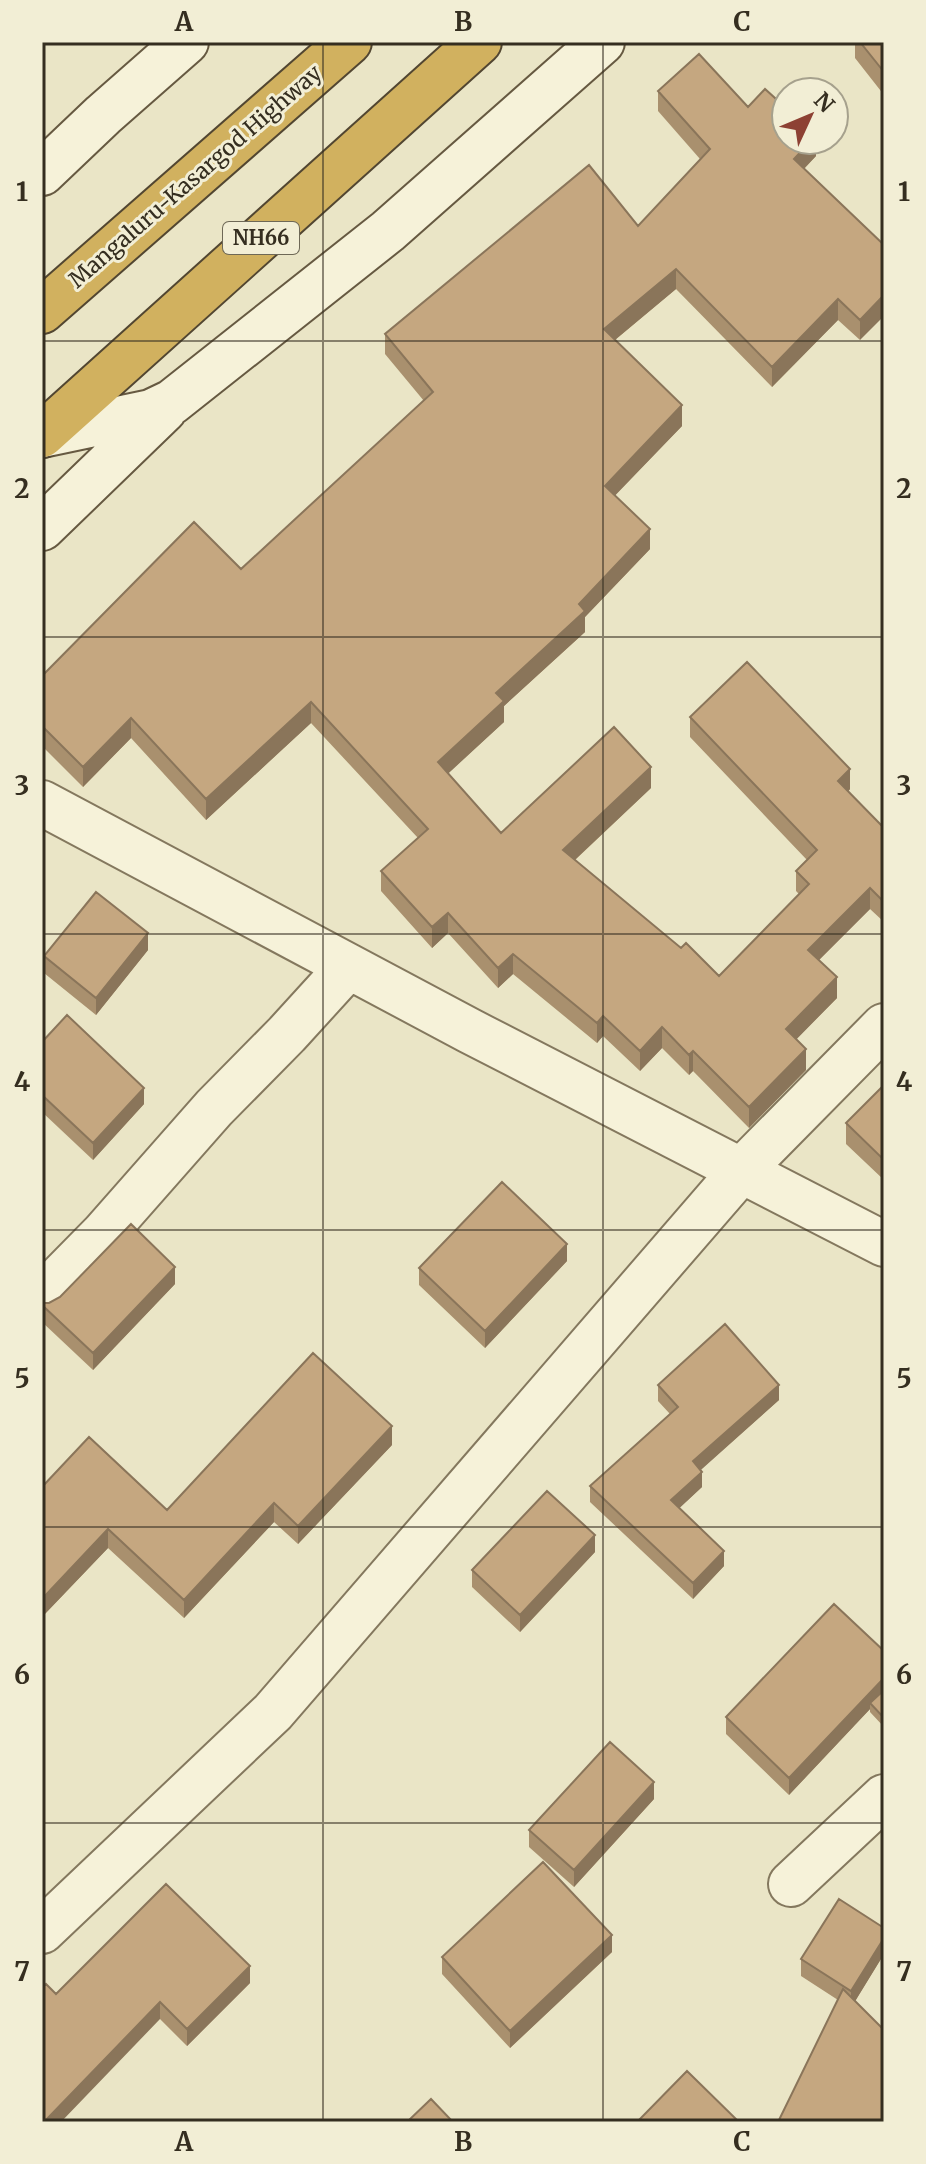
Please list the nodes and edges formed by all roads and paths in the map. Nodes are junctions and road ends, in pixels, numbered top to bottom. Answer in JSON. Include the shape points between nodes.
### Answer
{"nodes":[{"id":1,"x":186,"y":42,"type":"edge"},
{"id":2,"x":349,"y":42,"type":"edge"},
{"id":3,"x":479,"y":42,"type":"edge"},
{"id":4,"x":602,"y":42,"type":"edge"},
{"id":5,"x":42,"y":173,"type":"edge"},
{"id":6,"x":42,"y":311,"type":"edge"},
{"id":7,"x":172,"y":402,"type":"junction"},
{"id":8,"x":42,"y":435,"type":"edge"},
{"id":9,"x":42,"y":528,"type":"edge"},
{"id":10,"x":42,"y":803,"type":"edge"},
{"id":11,"x":348,"y":967,"type":"junction"},
{"id":12,"x":884,"y":1026,"type":"edge"},
{"id":13,"x":741,"y":1171,"type":"junction"},
{"id":14,"x":884,"y":1244,"type":"edge"},
{"id":15,"x":42,"y":1296,"type":"edge"},
{"id":16,"x":884,"y":1797,"type":"edge"},
{"id":17,"x":791,"y":1884,"type":"dead end"},
{"id":18,"x":42,"y":1931,"type":"edge"}],
"edges":[{"from":1,"to":5,"type":"street"},
{"from":2,"to":6,"type":"highway","name":"Mangaluru-Kasargod Highway"},
{"from":3,"to":8,"type":"highway","number":"NH66"},
{"from":4,"to":7,"type":"street","via":[[388,231]]},
{"from":7,"to":8,"type":"street","via":[[139,415]]},
{"from":7,"to":9,"type":"street"},
{"from":10,"to":11,"type":"street"},
{"from":11,"to":13,"type":"street"},
{"from":11,"to":15,"type":"street"},
{"from":12,"to":13,"type":"street"},
{"from":13,"to":14,"type":"street"},
{"from":13,"to":18,"type":"street","via":[[273,1712]]},
{"from":16,"to":17,"type":"street"}]}
